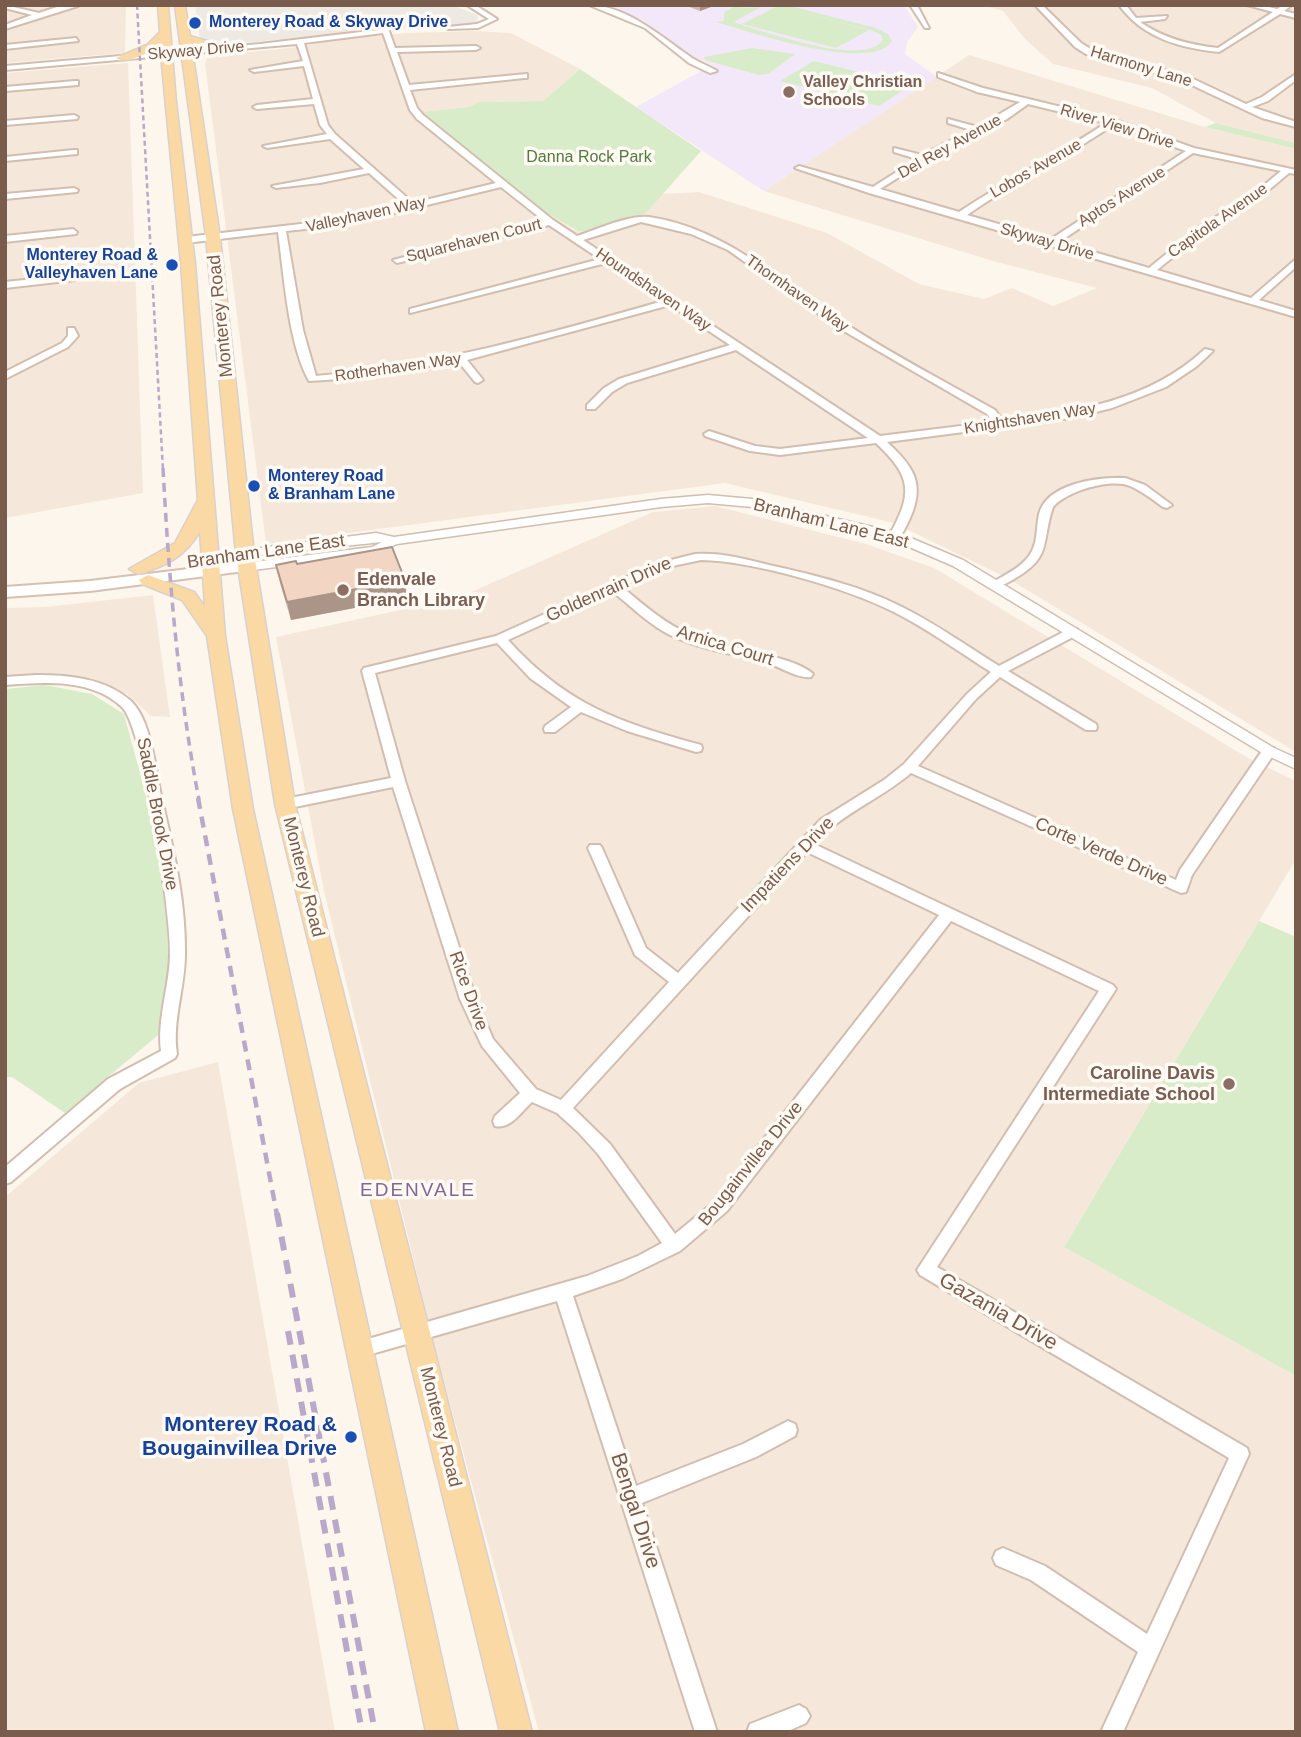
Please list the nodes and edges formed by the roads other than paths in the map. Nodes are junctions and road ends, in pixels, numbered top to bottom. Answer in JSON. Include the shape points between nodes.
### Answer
{"nodes":[{"id":1,"x":163,"y":5,"type":"edge"},
{"id":2,"x":180,"y":5,"type":"edge"},
{"id":3,"x":470,"y":5,"type":"edge"},
{"id":4,"x":592,"y":5,"type":"edge"},
{"id":5,"x":913,"y":5,"type":"edge"},
{"id":6,"x":1038,"y":5,"type":"edge"},
{"id":7,"x":1122,"y":5,"type":"edge"},
{"id":8,"x":1250,"y":5,"type":"edge"},
{"id":9,"x":1289,"y":5,"type":"edge"},
{"id":10,"x":5,"y":6,"type":"edge"},
{"id":11,"x":75,"y":6,"type":"edge"},
{"id":12,"x":1280,"y":12,"type":"junction"},
{"id":13,"x":38,"y":15,"type":"junction"},
{"id":14,"x":1296,"y":16,"type":"edge"},
{"id":15,"x":1165,"y":17,"type":"dead end"},
{"id":16,"x":1135,"y":20,"type":"junction"},
{"id":17,"x":5,"y":27,"type":"edge"},
{"id":18,"x":927,"y":27,"type":"dead end"},
{"id":19,"x":450,"y":28,"type":"dead end"},
{"id":20,"x":386,"y":31,"type":"joint"},
{"id":21,"x":165,"y":33,"type":"junction"},
{"id":22,"x":184,"y":37,"type":"junction"},
{"id":23,"x":76,"y":40,"type":"dead end"},
{"id":24,"x":299,"y":41,"type":"junction"},
{"id":25,"x":5,"y":47,"type":"edge"},
{"id":26,"x":476,"y":48,"type":"dead end"},
{"id":27,"x":229,"y":49,"type":"junction"},
{"id":28,"x":392,"y":50,"type":"junction"},
{"id":29,"x":185,"y":52,"type":"junction"},
{"id":30,"x":167,"y":54,"type":"junction"},
{"id":31,"x":121,"y":58,"type":"junction"},
{"id":32,"x":307,"y":63,"type":"junction"},
{"id":33,"x":5,"y":68,"type":"edge"},
{"id":34,"x":188,"y":68,"type":"junction"},
{"id":35,"x":254,"y":70,"type":"dead end"},
{"id":36,"x":167,"y":71,"type":"junction"},
{"id":37,"x":713,"y":71,"type":"dead end"},
{"id":38,"x":941,"y":75,"type":"dead end"},
{"id":39,"x":524,"y":76,"type":"dead end"},
{"id":40,"x":1296,"y":76,"type":"edge"},
{"id":41,"x":75,"y":83,"type":"dead end"},
{"id":42,"x":405,"y":88,"type":"junction"},
{"id":43,"x":5,"y":89,"type":"edge"},
{"id":44,"x":317,"y":101,"type":"junction"},
{"id":45,"x":1027,"y":101,"type":"junction"},
{"id":46,"x":257,"y":107,"type":"dead end"},
{"id":47,"x":1245,"y":107,"type":"junction"},
{"id":48,"x":74,"y":117,"type":"dead end"},
{"id":49,"x":951,"y":121,"type":"dead end"},
{"id":50,"x":1112,"y":122,"type":"junction"},
{"id":51,"x":5,"y":123,"type":"edge"},
{"id":52,"x":1296,"y":125,"type":"edge"},
{"id":53,"x":978,"y":130,"type":"junction"},
{"id":54,"x":332,"y":136,"type":"junction"},
{"id":55,"x":267,"y":146,"type":"dead end"},
{"id":56,"x":897,"y":150,"type":"dead end"},
{"id":57,"x":1192,"y":150,"type":"junction"},
{"id":58,"x":74,"y":152,"type":"dead end"},
{"id":59,"x":923,"y":158,"type":"junction"},
{"id":60,"x":5,"y":159,"type":"edge"},
{"id":61,"x":799,"y":168,"type":"dead end"},
{"id":62,"x":371,"y":170,"type":"junction"},
{"id":63,"x":1292,"y":171,"type":"edge"},
{"id":64,"x":502,"y":184,"type":"junction"},
{"id":65,"x":276,"y":186,"type":"dead end"},
{"id":66,"x":74,"y":190,"type":"dead end"},
{"id":67,"x":872,"y":191,"type":"junction"},
{"id":68,"x":5,"y":197,"type":"edge"},
{"id":69,"x":411,"y":206,"type":"junction"},
{"id":70,"x":960,"y":216,"type":"junction"},
{"id":71,"x":551,"y":222,"type":"junction"},
{"id":72,"x":282,"y":230,"type":"junction"},
{"id":73,"x":74,"y":232,"type":"dead end"},
{"id":74,"x":213,"y":237,"type":"junction"},
{"id":75,"x":5,"y":239,"type":"edge"},
{"id":76,"x":577,"y":239,"type":"junction"},
{"id":77,"x":186,"y":240,"type":"junction"},
{"id":78,"x":1052,"y":243,"type":"junction"},
{"id":79,"x":397,"y":260,"type":"dead end"},
{"id":80,"x":608,"y":260,"type":"junction"},
{"id":81,"x":1296,"y":262,"type":"edge"},
{"id":82,"x":1149,"y":272,"type":"junction"},
{"id":83,"x":72,"y":278,"type":"dead end"},
{"id":84,"x":5,"y":285,"type":"edge"},
{"id":85,"x":671,"y":302,"type":"junction"},
{"id":86,"x":1252,"y":302,"type":"junction"},
{"id":87,"x":414,"y":311,"type":"dead end"},
{"id":88,"x":1296,"y":314,"type":"edge"},
{"id":89,"x":71,"y":330,"type":"dead end"},
{"id":90,"x":738,"y":346,"type":"junction"},
{"id":91,"x":1208,"y":351,"type":"dead end"},
{"id":92,"x":462,"y":360,"type":"junction"},
{"id":93,"x":5,"y":376,"type":"edge"},
{"id":94,"x":478,"y":380,"type":"dead end"},
{"id":95,"x":591,"y":407,"type":"dead end"},
{"id":96,"x":1001,"y":425,"type":"junction"},
{"id":97,"x":709,"y":434,"type":"dead end"},
{"id":98,"x":879,"y":440,"type":"junction"},
{"id":99,"x":205,"y":501,"type":"junction"},
{"id":100,"x":1167,"y":505,"type":"dead end"},
{"id":101,"x":895,"y":536,"type":"junction"},
{"id":102,"x":246,"y":561,"type":"junction"},
{"id":103,"x":210,"y":566,"type":"junction"},
{"id":104,"x":143,"y":574,"type":"junction"},
{"id":105,"x":5,"y":579,"type":"edge"},
{"id":106,"x":997,"y":584,"type":"junction"},
{"id":107,"x":614,"y":587,"type":"junction"},
{"id":108,"x":5,"y":592,"type":"edge"},
{"id":109,"x":1073,"y":632,"type":"junction"},
{"id":110,"x":216,"y":636,"type":"junction"},
{"id":111,"x":500,"y":639,"type":"junction"},
{"id":112,"x":368,"y":671,"type":"joint"},
{"id":113,"x":999,"y":672,"type":"junction"},
{"id":114,"x":807,"y":674,"type":"dead end"},
{"id":115,"x":5,"y":681,"type":"edge"},
{"id":116,"x":581,"y":706,"type":"junction"},
{"id":117,"x":1091,"y":727,"type":"dead end"},
{"id":118,"x":550,"y":729,"type":"dead end"},
{"id":119,"x":696,"y":748,"type":"dead end"},
{"id":120,"x":1269,"y":751,"type":"junction"},
{"id":121,"x":1296,"y":764,"type":"edge"},
{"id":122,"x":910,"y":766,"type":"junction"},
{"id":123,"x":398,"y":781,"type":"junction"},
{"id":124,"x":285,"y":804,"type":"junction"},
{"id":125,"x":805,"y":845,"type":"junction"},
{"id":126,"x":595,"y":848,"type":"dead end"},
{"id":127,"x":948,"y":914,"type":"junction"},
{"id":128,"x":678,"y":981,"type":"junction"},
{"id":129,"x":530,"y":1094,"type":"junction"},
{"id":130,"x":563,"y":1108,"type":"junction"},
{"id":131,"x":501,"y":1121,"type":"dead end"},
{"id":132,"x":5,"y":1177,"type":"edge"},
{"id":133,"x":674,"y":1246,"type":"junction"},
{"id":134,"x":563,"y":1291,"type":"junction"},
{"id":135,"x":417,"y":1332,"type":"junction"},
{"id":136,"x":361,"y":1349,"type":"junction"},
{"id":137,"x":788,"y":1430,"type":"dead end"},
{"id":138,"x":631,"y":1498,"type":"junction"},
{"id":139,"x":1003,"y":1558,"type":"dead end"},
{"id":140,"x":1150,"y":1648,"type":"junction"},
{"id":141,"x":799,"y":1716,"type":"dead end"},
{"id":142,"x":442,"y":1732,"type":"edge"},
{"id":143,"x":516,"y":1732,"type":"edge"},
{"id":144,"x":706,"y":1732,"type":"edge"},
{"id":145,"x":758,"y":1732,"type":"edge"},
{"id":146,"x":1112,"y":1732,"type":"edge"}],
"edges":[{"from":1,"to":21,"type":"main road","name":"Monterey Road"},
{"from":2,"to":22,"type":"main road","name":"Monterey Road"},
{"from":3,"to":19,"type":"street","via":[[494,19],[478,26]]},
{"from":4,"to":37,"type":"street","via":[[647,27]]},
{"from":5,"to":18,"type":"street"},
{"from":6,"to":47,"type":"street","name":"Harmony Lane","via":[[1089,52],[1184,78]]},
{"from":7,"to":16,"type":"street"},
{"from":8,"to":12,"type":"street"},
{"from":9,"to":12,"type":"street"},
{"from":10,"to":13,"type":"street"},
{"from":11,"to":13,"type":"street"},
{"from":12,"to":14,"type":"street"},
{"from":12,"to":16,"type":"street","via":[[1219,50],[1165,38]]},
{"from":13,"to":17,"type":"street"},
{"from":15,"to":16,"type":"street"},
{"from":20,"to":24,"type":"street","name":"Skyway Drive"},
{"from":20,"to":28,"type":"street","name":"Houndshaven Way"},
{"from":21,"to":30,"type":"main road","name":"Monterey Road"},
{"from":21,"to":31,"type":"main road","via":[[151,47]]},
{"from":22,"to":27,"type":"main road"},
{"from":22,"to":29,"type":"main road","name":"Monterey Road"},
{"from":23,"to":25,"type":"street"},
{"from":24,"to":27,"type":"street","name":"Skyway Drive"},
{"from":24,"to":32,"type":"street"},
{"from":26,"to":28,"type":"street"},
{"from":27,"to":29,"type":"street","name":"Skyway Drive"},
{"from":27,"to":34,"type":"main road"},
{"from":28,"to":42,"type":"street","name":"Houndshaven Way"},
{"from":29,"to":30,"type":"street","name":"Skyway Drive"},
{"from":29,"to":34,"type":"main road","name":"Monterey Road"},
{"from":30,"to":31,"type":"street","name":"Skyway Drive"},
{"from":30,"to":36,"type":"main road","name":"Monterey Road"},
{"from":31,"to":33,"type":"street","name":"Skyway Drive"},
{"from":31,"to":36,"type":"main road","via":[[145,60]]},
{"from":32,"to":35,"type":"street"},
{"from":32,"to":44,"type":"street"},
{"from":34,"to":74,"type":"main road","name":"Monterey Road"},
{"from":36,"to":77,"type":"main road","name":"Monterey Road"},
{"from":38,"to":45,"type":"street","name":"River View Drive"},
{"from":39,"to":42,"type":"street"},
{"from":40,"to":47,"type":"street","via":[[1265,99]]},
{"from":41,"to":43,"type":"street"},
{"from":42,"to":64,"type":"street","name":"Houndshaven Way","via":[[415,112]]},
{"from":44,"to":46,"type":"street"},
{"from":44,"to":54,"type":"street"},
{"from":45,"to":50,"type":"street","name":"River View Drive"},
{"from":45,"to":53,"type":"street","name":"Del Rey Avenue"},
{"from":47,"to":52,"type":"street","name":"Harmony Lane"},
{"from":48,"to":51,"type":"street"},
{"from":49,"to":53,"type":"street"},
{"from":50,"to":57,"type":"street","name":"River View Drive"},
{"from":50,"to":70,"type":"street","name":"Lobos Avenue"},
{"from":53,"to":59,"type":"street","name":"Del Rey Avenue"},
{"from":54,"to":55,"type":"street"},
{"from":54,"to":62,"type":"street"},
{"from":56,"to":59,"type":"street"},
{"from":57,"to":63,"type":"street","name":"River View Drive"},
{"from":57,"to":78,"type":"street","name":"Aptos Avenue"},
{"from":58,"to":60,"type":"street"},
{"from":59,"to":67,"type":"street","name":"Del Rey Avenue"},
{"from":61,"to":67,"type":"street","name":"Skyway Drive"},
{"from":62,"to":65,"type":"street"},
{"from":62,"to":69,"type":"street"},
{"from":63,"to":82,"type":"street","name":"Capitola Avenue","via":[[1202,229]]},
{"from":64,"to":69,"type":"street","name":"Valleyhaven Way"},
{"from":64,"to":71,"type":"street","name":"Houndshaven Way"},
{"from":66,"to":68,"type":"street"},
{"from":67,"to":70,"type":"street","name":"Skyway Drive"},
{"from":69,"to":72,"type":"street","name":"Valleyhaven Way","via":[[345,222]]},
{"from":70,"to":78,"type":"street","name":"Skyway Drive"},
{"from":71,"to":76,"type":"street","name":"Houndshaven Way"},
{"from":71,"to":79,"type":"street","name":"Squarehaven Court"},
{"from":72,"to":74,"type":"street","name":"Valleyhaven Way"},
{"from":72,"to":92,"type":"street","name":"Rotherhaven Way","via":[[312,379]]},
{"from":73,"to":75,"type":"street"},
{"from":74,"to":77,"type":"street","name":"Valleyhaven Way"},
{"from":74,"to":102,"type":"main road","name":"Monterey Road"},
{"from":76,"to":80,"type":"street","name":"Houndshaven Way"},
{"from":76,"to":96,"type":"street","name":"Thornhaven Way","via":[[648,219],[721,243],[840,325],[990,412]]},
{"from":77,"to":99,"type":"main road","name":"Monterey Road"},
{"from":78,"to":82,"type":"street","name":"Skyway Drive"},
{"from":80,"to":85,"type":"street","name":"Houndshaven Way"},
{"from":80,"to":87,"type":"street"},
{"from":81,"to":86,"type":"street"},
{"from":82,"to":86,"type":"street","name":"Skyway Drive"},
{"from":83,"to":84,"type":"street"},
{"from":85,"to":90,"type":"street","name":"Houndshaven Way"},
{"from":85,"to":92,"type":"street","name":"Rotherhaven Way"},
{"from":86,"to":88,"type":"street","name":"Skyway Drive"},
{"from":89,"to":93,"type":"street","via":[[73,336],[65,345]]},
{"from":90,"to":95,"type":"street","via":[[623,380]]},
{"from":90,"to":98,"type":"street","name":"Houndshaven Way"},
{"from":91,"to":96,"type":"street","name":"Knightshaven Way","via":[[1178,377],[1118,404]]},
{"from":92,"to":94,"type":"street"},
{"from":96,"to":98,"type":"street","name":"Knightshaven Way"},
{"from":97,"to":98,"type":"street","name":"Knightshaven Way","via":[[780,452]]},
{"from":98,"to":101,"type":"street","name":"Houndshaven Way","via":[[897,456],[914,490],[913,503]]},
{"from":99,"to":103,"type":"main road","name":"Monterey Road"},
{"from":99,"to":104,"type":"main road","via":[[185,546]]},
{"from":100,"to":106,"type":"street","via":[[1127,480],[1060,494],[1045,514],[1035,558]]},
{"from":101,"to":102,"type":"street","name":"Branham Lane East","via":[[752,503],[708,499],[394,541],[376,550]]},
{"from":101,"to":106,"type":"street","name":"Branham Lane East"},
{"from":102,"to":103,"type":"main road","name":"Branham Lane East"},
{"from":102,"to":124,"type":"main road","name":"Monterey Road"},
{"from":103,"to":104,"type":"main road","name":"Branham Lane East"},
{"from":103,"to":110,"type":"main road","name":"Monterey Road"},
{"from":104,"to":105,"type":"main road"},
{"from":104,"to":108,"type":"main road"},
{"from":104,"to":110,"type":"main road","via":[[188,596]]},
{"from":106,"to":109,"type":"street","name":"Branham Lane East"},
{"from":107,"to":111,"type":"street","name":"Goldenrain Drive"},
{"from":107,"to":113,"type":"street","name":"Goldenrain Drive","via":[[681,559],[732,559],[876,599]]},
{"from":107,"to":114,"type":"street","name":"Arnica Court","via":[[674,632],[785,663]]},
{"from":109,"to":113,"type":"street","name":"Impatiens Drive"},
{"from":109,"to":120,"type":"street","name":"Branham Lane East"},
{"from":110,"to":136,"type":"main road","name":"Monterey Road","via":[[243,809]]},
{"from":111,"to":112,"type":"street","name":"Goldenrain Drive"},
{"from":111,"to":116,"type":"street","via":[[534,675]]},
{"from":112,"to":123,"type":"street","name":"Rice Drive"},
{"from":113,"to":117,"type":"street","name":"Goldenrain Drive"},
{"from":113,"to":122,"type":"street","name":"Impatiens Drive"},
{"from":115,"to":132,"type":"street","name":"Saddle Brook Drive","via":[[55,679],[104,690],[127,704],[139,725],[174,897],[178,955],[166,1039],[169,1054],[114,1084]]},
{"from":116,"to":118,"type":"street"},
{"from":116,"to":119,"type":"street","via":[[637,731]]},
{"from":120,"to":121,"type":"street","name":"Branham Lane East"},
{"from":120,"to":122,"type":"street","name":"Corte Verde Drive","via":[[1185,874],[1181,888]]},
{"from":122,"to":125,"type":"street","name":"Impatiens Drive","via":[[882,789],[824,823]]},
{"from":123,"to":124,"type":"street"},
{"from":123,"to":129,"type":"street","name":"Rice Drive","via":[[468,999],[487,1042]]},
{"from":124,"to":135,"type":"main road","name":"Monterey Road"},
{"from":125,"to":127,"type":"street","name":"Gazania Drive"},
{"from":125,"to":128,"type":"street","name":"Impatiens Drive"},
{"from":126,"to":128,"type":"street","via":[[640,951]]},
{"from":127,"to":133,"type":"street","name":"Bougainvillea Drive","via":[[721,1206]]},
{"from":127,"to":140,"type":"street","name":"Gazania Drive","via":[[1108,989],[926,1270],[1240,1454]]},
{"from":128,"to":130,"type":"street","name":"Impatiens Drive"},
{"from":129,"to":130,"type":"street","name":"Rice Drive"},
{"from":129,"to":131,"type":"street"},
{"from":130,"to":133,"type":"street","name":"Rice Drive","via":[[604,1149]]},
{"from":133,"to":134,"type":"street","name":"Bougainvillea Drive","via":[[626,1272]]},
{"from":134,"to":135,"type":"street","name":"Bougainvillea Drive"},
{"from":134,"to":138,"type":"street","name":"Bengal Drive"},
{"from":135,"to":136,"type":"street","name":"Bougainvillea Drive"},
{"from":135,"to":143,"type":"main road","name":"Monterey Road"},
{"from":136,"to":142,"type":"main road","name":"Monterey Road"},
{"from":137,"to":138,"type":"street","via":[[738,1456]]},
{"from":138,"to":144,"type":"street","name":"Bengal Drive"},
{"from":139,"to":140,"type":"street","via":[[1038,1573]]},
{"from":140,"to":146,"type":"street","name":"Gazania Drive"},
{"from":141,"to":145,"type":"street"}]}
